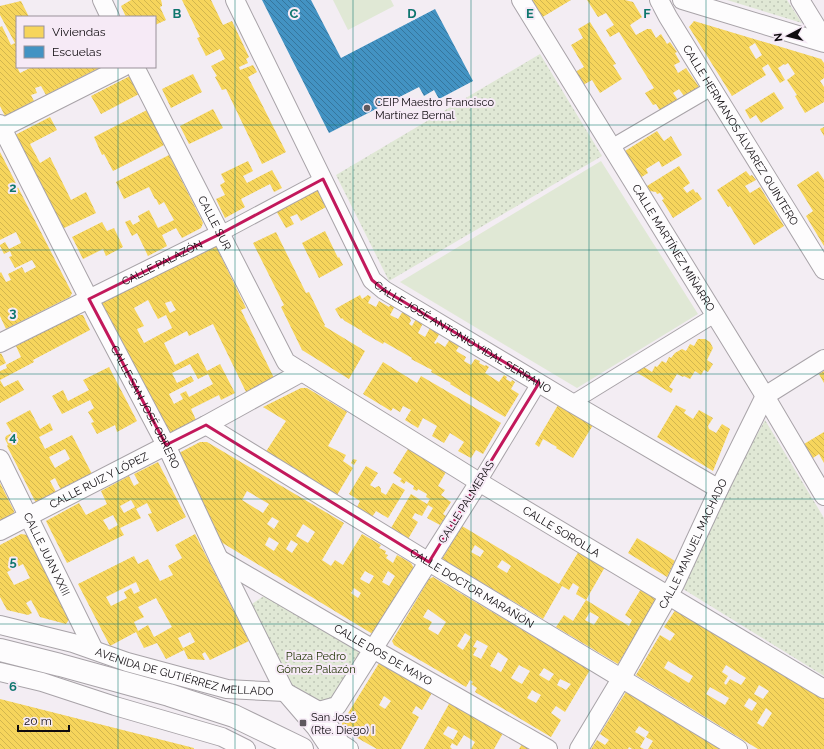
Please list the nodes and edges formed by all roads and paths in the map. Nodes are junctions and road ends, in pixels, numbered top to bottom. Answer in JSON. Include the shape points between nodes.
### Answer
{"nodes":[{"id":1,"x":102,"y":0,"type":"edge"},
{"id":2,"x":235,"y":0,"type":"edge"},
{"id":3,"x":521,"y":0,"type":"edge"},
{"id":4,"x":659,"y":0,"type":"edge"},
{"id":5,"x":682,"y":0,"type":"edge"},
{"id":6,"x":800,"y":0,"type":"edge"},
{"id":7,"x":110,"y":16,"type":"edge"},
{"id":8,"x":824,"y":39,"type":"edge"},
{"id":9,"x":824,"y":43,"type":"edge"},
{"id":10,"x":121,"y":68,"type":"edge"},
{"id":11,"x":136,"y":68,"type":"edge"},
{"id":12,"x":712,"y":88,"type":"junction"},
{"id":13,"x":1,"y":127,"type":"edge"},
{"id":14,"x":611,"y":147,"type":"junction"},
{"id":15,"x":323,"y":179,"type":"junction"},
{"id":16,"x":220,"y":234,"type":"junction"},
{"id":17,"x":824,"y":270,"type":"edge"},
{"id":18,"x":89,"y":299,"type":"junction"},
{"id":19,"x":715,"y":315,"type":"junction"},
{"id":20,"x":0,"y":343,"type":"edge"},
{"id":21,"x":824,"y":360,"type":"edge"},
{"id":22,"x":302,"y":372,"type":"junction"},
{"id":23,"x":539,"y":383,"type":"junction"},
{"id":24,"x":765,"y":396,"type":"junction"},
{"id":25,"x":572,"y":403,"type":"junction"},
{"id":26,"x":206,"y":425,"type":"junction"},
{"id":27,"x":166,"y":445,"type":"junction"},
{"id":28,"x":0,"y":458,"type":"edge"},
{"id":29,"x":480,"y":482,"type":"junction"},
{"id":30,"x":719,"y":489,"type":"junction"},
{"id":31,"x":824,"y":496,"type":"edge"},
{"id":32,"x":28,"y":516,"type":"junction"},
{"id":33,"x":0,"y":531,"type":"edge"},
{"id":34,"x":219,"y":559,"type":"junction"},
{"id":35,"x":429,"y":562,"type":"junction"},
{"id":36,"x":669,"y":595,"type":"junction"},
{"id":37,"x":0,"y":624,"type":"edge"},
{"id":38,"x":373,"y":649,"type":"junction"},
{"id":39,"x":0,"y":650,"type":"edge"},
{"id":40,"x":94,"y":650,"type":"junction"},
{"id":41,"x":0,"y":672,"type":"edge"},
{"id":42,"x":621,"y":679,"type":"junction"},
{"id":43,"x":824,"y":688,"type":"edge"},
{"id":44,"x":285,"y":692,"type":"junction"},
{"id":45,"x":319,"y":711,"type":"junction"},
{"id":46,"x":220,"y":743,"type":"edge"},
{"id":47,"x":246,"y":749,"type":"edge"},
{"id":48,"x":302,"y":749,"type":"edge"},
{"id":49,"x":330,"y":749,"type":"edge"},
{"id":50,"x":349,"y":749,"type":"edge"},
{"id":51,"x":548,"y":749,"type":"edge"},
{"id":52,"x":579,"y":749,"type":"edge"},
{"id":53,"x":738,"y":749,"type":"edge"}],
"edges":[{"from":1,"to":7,"type":"street"},
{"from":2,"to":15,"type":"street","name":"CALLE JOSÉ ANTONIO VIDAL SERRANO"},
{"from":3,"to":14,"type":"street","name":"CALLE MARTÍNEZ MIÑARRO"},
{"from":4,"to":12,"type":"street","name":"CALLE HERMANOS ÁLVAREZ QUINTERO"},
{"from":5,"to":9,"type":"street"},
{"from":6,"to":8,"type":"street"},
{"from":10,"to":13,"type":"street"},
{"from":11,"to":16,"type":"street","name":"CALLE SUR"},
{"from":12,"to":14,"type":"street"},
{"from":12,"to":17,"type":"street","name":"CALLE HERMANOS ÁLVAREZ QUINTERO"},
{"from":13,"to":18,"type":"street","name":"CALLE SAN JOSÉ OBRERO"},
{"from":14,"to":19,"type":"street","name":"CALLE MARTÍNEZ MIÑARRO"},
{"from":15,"to":16,"type":"street","name":"CALLE PALAZÓN"},
{"from":15,"to":23,"type":"street","name":"CALLE JOSÉ ANTONIO VIDAL SERRANO","via":[[372,280],[384,290]]},
{"from":16,"to":18,"type":"street","name":"CALLE PALAZÓN"},
{"from":16,"to":22,"type":"street","name":"CALLE SUR","via":[[286,362]]},
{"from":18,"to":20,"type":"street","name":"CALLE PALAZÓN"},
{"from":18,"to":27,"type":"street","name":"CALLE SAN JOSÉ OBRERO"},
{"from":19,"to":24,"type":"street","name":"CALLE MARTÍNEZ MIÑARRO"},
{"from":19,"to":25,"type":"street"},
{"from":21,"to":24,"type":"street"},
{"from":22,"to":26,"type":"street","name":"CALLE RUIZ Y LÓPEZ"},
{"from":22,"to":29,"type":"street","name":"CALLE SOROLLA"},
{"from":23,"to":25,"type":"street","name":"CALLE JOSÉ ANTONIO VIDAL SERRANO"},
{"from":23,"to":29,"type":"street","name":"CALLE PALMERAS"},
{"from":24,"to":30,"type":"street","name":"CALLE MANUEL MACHADO"},
{"from":24,"to":31,"type":"street","name":"CALLE MARTÍNEZ MIÑARRO"},
{"from":25,"to":30,"type":"street","name":"CALLE JOSÉ ANTONIO VIDAL SERRANO"},
{"from":26,"to":27,"type":"street","name":"CALLE RUIZ Y LÓPEZ"},
{"from":26,"to":35,"type":"street","name":"CALLE DOCTOR MARAÑÓN"},
{"from":27,"to":32,"type":"street","name":"CALLE RUIZ Y LÓPEZ"},
{"from":27,"to":34,"type":"street","name":"CALLE SAN JOSÉ OBRERO"},
{"from":28,"to":32,"type":"street","name":"CALLE JUAN XXIII"},
{"from":29,"to":35,"type":"street","name":"CALLE PALMERAS"},
{"from":29,"to":36,"type":"street","name":"CALLE SOROLLA"},
{"from":30,"to":36,"type":"street","name":"CALLE MANUEL MACHADO"},
{"from":32,"to":33,"type":"street","name":"CALLE RUIZ Y LÓPEZ"},
{"from":32,"to":40,"type":"street","name":"CALLE JUAN XXIII"},
{"from":34,"to":38,"type":"street","name":"CALLE DOS DE MAYO"},
{"from":34,"to":44,"type":"street","name":"CALLE SAN JOSÉ OBRERO"},
{"from":35,"to":38,"type":"street","name":"CALLE PALMERAS"},
{"from":35,"to":42,"type":"street","name":"CALLE DOCTOR MARAÑÓN"},
{"from":36,"to":42,"type":"street","name":"CALLE MANUEL MACHADO"},
{"from":36,"to":43,"type":"street","name":"CALLE SOROLLA"},
{"from":37,"to":40,"type":"street","name":"AVENIDA DE GUTIÉRREZ MELLADO","via":[[73,642]]},
{"from":38,"to":45,"type":"street","name":"CALLE PALMERAS","via":[[337,706]]},
{"from":38,"to":51,"type":"street","name":"CALLE DOS DE MAYO"},
{"from":39,"to":48,"type":"main road","via":[[168,695],[234,716]]},
{"from":40,"to":44,"type":"street","name":"AVENIDA DE GUTIÉRREZ MELLADO","via":[[127,662],[227,689]]},
{"from":41,"to":46,"type":"street","via":[[42,682]]},
{"from":42,"to":52,"type":"street","name":"CALLE MANUEL MACHADO"},
{"from":42,"to":53,"type":"street","name":"CALLE DOCTOR MARAÑÓN"},
{"from":44,"to":45,"type":"street","name":"AVENIDA DE GUTIÉRREZ MELLADO"},
{"from":44,"to":49,"type":"street","name":"CALLE SAN JOSÉ OBRERO","via":[[316,728]]},
{"from":45,"to":50,"type":"street","name":"AVENIDA DE GUTIÉRREZ MELLADO","via":[[341,744]]},
{"from":46,"to":47,"type":"street"}]}
